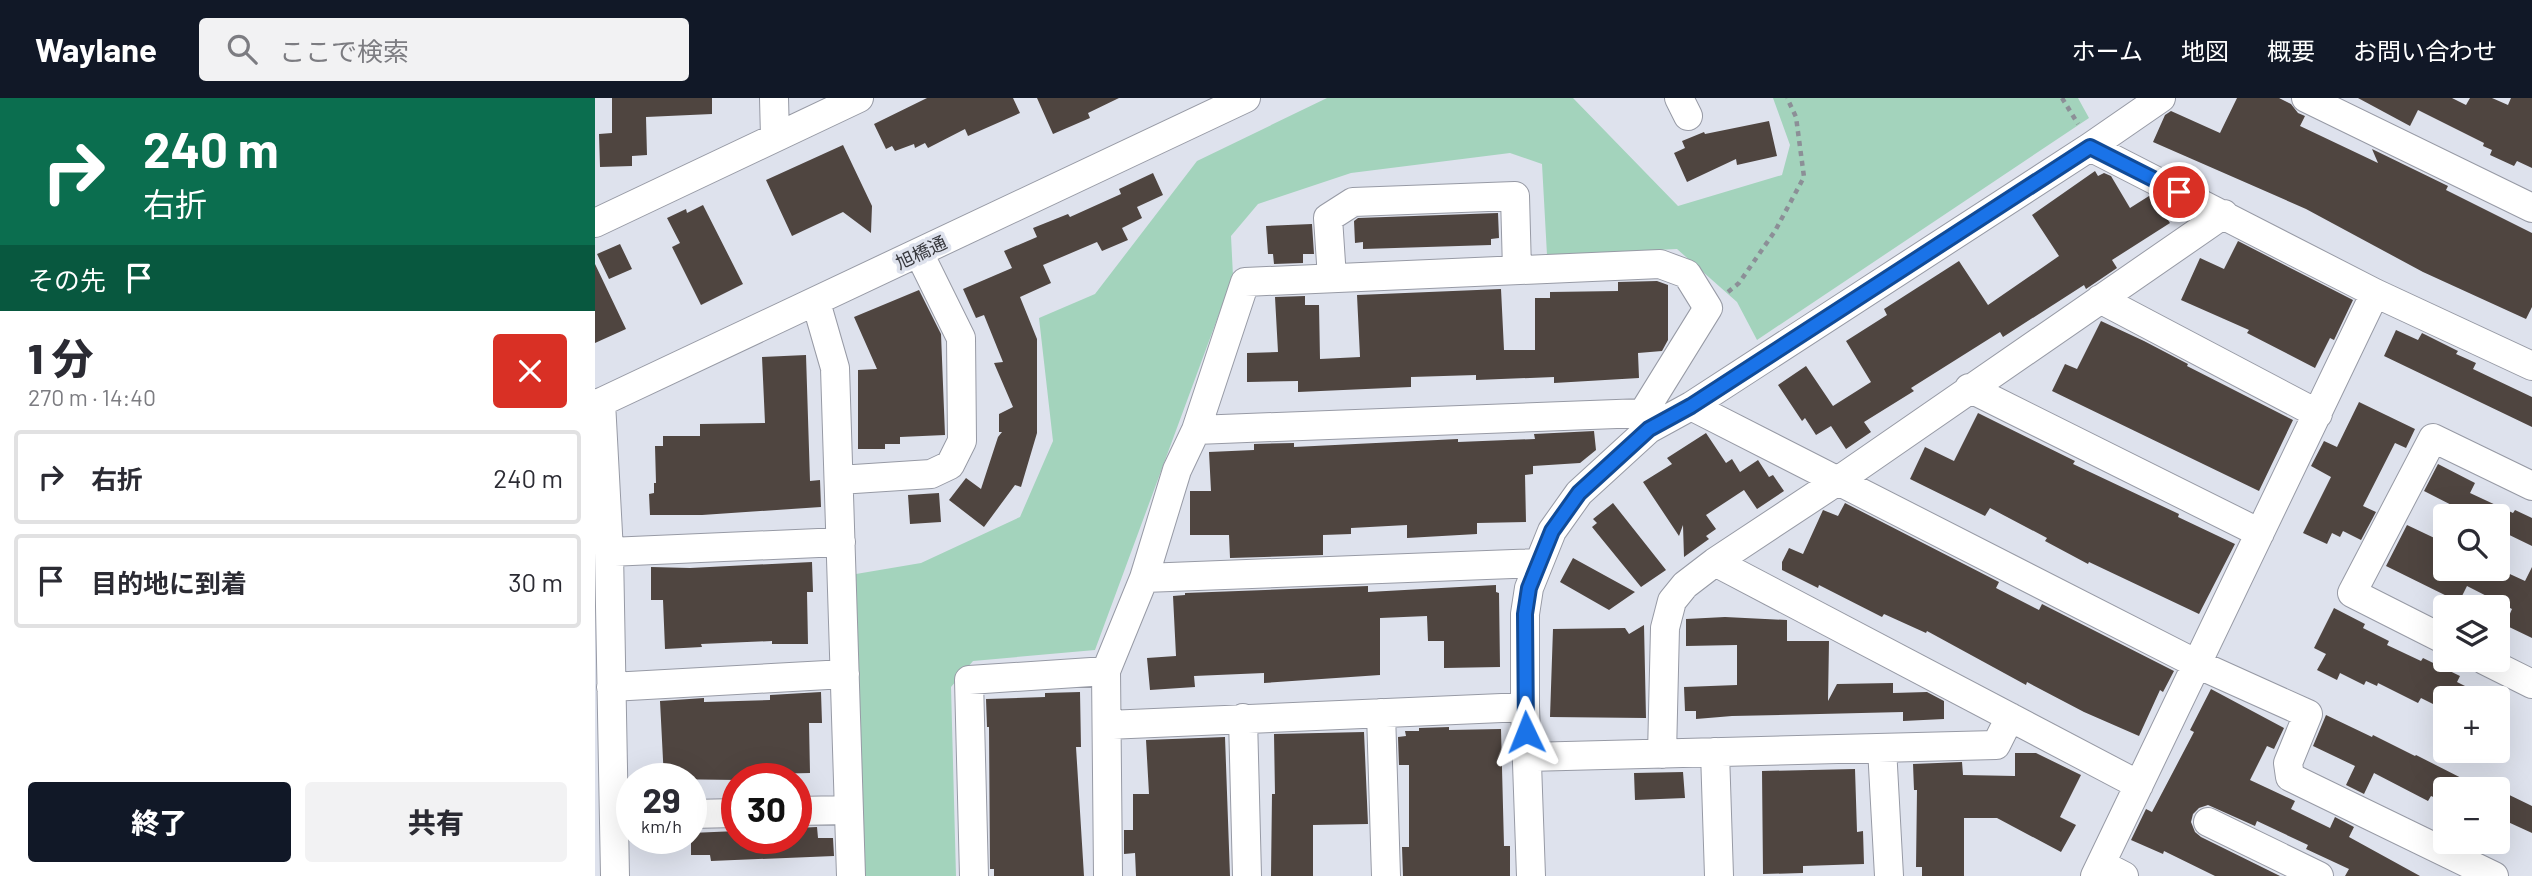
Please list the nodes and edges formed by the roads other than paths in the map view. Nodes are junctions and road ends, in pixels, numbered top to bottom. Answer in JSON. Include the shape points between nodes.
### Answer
{"nodes":[{"id":1,"x":774,"y":98,"type":"edge"},
{"id":2,"x":859,"y":98,"type":"edge"},
{"id":3,"x":1246,"y":98,"type":"edge"},
{"id":4,"x":2161,"y":98,"type":"edge"},
{"id":5,"x":2306,"y":98,"type":"edge"},
{"id":6,"x":1217,"y":104,"type":"edge"},
{"id":7,"x":775,"y":137,"type":"junction"},
{"id":8,"x":2090,"y":147,"type":"junction"},
{"id":9,"x":2532,"y":208,"type":"edge"},
{"id":10,"x":2224,"y":214,"type":"junction"},
{"id":11,"x":595,"y":223,"type":"edge"},
{"id":12,"x":919,"y":253,"type":"junction"},
{"id":13,"x":1517,"y":270,"type":"junction"},
{"id":14,"x":1332,"y":278,"type":"junction"},
{"id":15,"x":2375,"y":293,"type":"junction"},
{"id":16,"x":2099,"y":299,"type":"junction"},
{"id":17,"x":816,"y":302,"type":"junction"},
{"id":18,"x":2532,"y":366,"type":"edge"},
{"id":19,"x":1969,"y":388,"type":"junction"},
{"id":20,"x":598,"y":404,"type":"edge"},
{"id":21,"x":1691,"y":406,"type":"junction"},
{"id":22,"x":2318,"y":414,"type":"junction"},
{"id":23,"x":1646,"y":421,"type":"junction"},
{"id":24,"x":1196,"y":430,"type":"junction"},
{"id":25,"x":839,"y":480,"type":"junction"},
{"id":26,"x":1839,"y":480,"type":"junction"},
{"id":27,"x":2532,"y":486,"type":"edge"},
{"id":28,"x":2260,"y":533,"type":"junction"},
{"id":29,"x":841,"y":542,"type":"junction"},
{"id":30,"x":609,"y":552,"type":"junction"},
{"id":31,"x":1715,"y":562,"type":"junction"},
{"id":32,"x":1538,"y":564,"type":"junction"},
{"id":33,"x":1144,"y":578,"type":"junction"},
{"id":34,"x":2433,"y":634,"type":"edge"},
{"id":35,"x":2197,"y":664,"type":"junction"},
{"id":36,"x":1106,"y":671,"type":"junction"},
{"id":37,"x":2508,"y":672,"type":"edge"},
{"id":38,"x":845,"y":674,"type":"junction"},
{"id":39,"x":2532,"y":684,"type":"edge"},
{"id":40,"x":611,"y":687,"type":"junction"},
{"id":41,"x":1525,"y":707,"type":"junction"},
{"id":42,"x":1381,"y":713,"type":"junction"},
{"id":43,"x":2010,"y":717,"type":"junction"},
{"id":44,"x":1243,"y":718,"type":"junction"},
{"id":45,"x":1107,"y":725,"type":"junction"},
{"id":46,"x":1882,"y":748,"type":"junction"},
{"id":47,"x":1715,"y":752,"type":"junction"},
{"id":48,"x":1662,"y":754,"type":"junction"},
{"id":49,"x":1527,"y":757,"type":"junction"},
{"id":50,"x":617,"y":763,"type":"edge"},
{"id":51,"x":2139,"y":785,"type":"junction"},
{"id":52,"x":848,"y":810,"type":"junction"},
{"id":53,"x":812,"y":811,"type":"edge"},
{"id":54,"x":2208,"y":822,"type":"dead end"},
{"id":55,"x":618,"y":854,"type":"edge"},
{"id":56,"x":2107,"y":872,"type":"edge"},
{"id":57,"x":615,"y":876,"type":"edge"},
{"id":58,"x":851,"y":876,"type":"edge"},
{"id":59,"x":974,"y":876,"type":"edge"},
{"id":60,"x":1108,"y":876,"type":"edge"},
{"id":61,"x":1247,"y":876,"type":"edge"},
{"id":62,"x":1386,"y":876,"type":"edge"},
{"id":63,"x":1531,"y":876,"type":"edge"},
{"id":64,"x":1719,"y":876,"type":"edge"},
{"id":65,"x":1889,"y":876,"type":"edge"},
{"id":66,"x":2319,"y":876,"type":"edge"},
{"id":67,"x":2494,"y":876,"type":"edge"}],
"edges":[{"from":1,"to":7,"type":"street"},
{"from":2,"to":7,"type":"street"},
{"from":3,"to":6,"type":"street","name":"旭橋通"},
{"from":4,"to":8,"type":"street"},
{"from":5,"to":9,"type":"street"},
{"from":6,"to":12,"type":"street","name":"旭橋通"},
{"from":7,"to":11,"type":"street"},
{"from":8,"to":10,"type":"street"},
{"from":8,"to":21,"type":"street"},
{"from":10,"to":15,"type":"street"},
{"from":10,"to":16,"type":"street"},
{"from":12,"to":17,"type":"street","name":"旭橋通"},
{"from":12,"to":25,"type":"street","via":[[961,338],[962,441],[950,465],[931,474]]},
{"from":13,"to":14,"type":"street"},
{"from":13,"to":14,"type":"street","via":[[1515,196],[1353,202],[1328,218]]},
{"from":13,"to":23,"type":"street","via":[[1660,264],[1686,274],[1708,308]]},
{"from":14,"to":24,"type":"street","via":[[1244,282]]},
{"from":15,"to":18,"type":"street"},
{"from":15,"to":22,"type":"street"},
{"from":16,"to":19,"type":"street"},
{"from":16,"to":22,"type":"street"},
{"from":17,"to":20,"type":"street","name":"旭橋通"},
{"from":17,"to":25,"type":"street","via":[[835,368]]},
{"from":19,"to":26,"type":"street"},
{"from":19,"to":28,"type":"street"},
{"from":20,"to":30,"type":"street"},
{"from":21,"to":23,"type":"street"},
{"from":21,"to":26,"type":"street"},
{"from":22,"to":28,"type":"street"},
{"from":23,"to":24,"type":"street"},
{"from":23,"to":32,"type":"street","via":[[1579,493],[1552,531]]},
{"from":24,"to":33,"type":"street","via":[[1177,471]]},
{"from":25,"to":29,"type":"street"},
{"from":26,"to":31,"type":"street"},
{"from":26,"to":35,"type":"street"},
{"from":27,"to":34,"type":"street","via":[[2433,438],[2352,593]]},
{"from":28,"to":35,"type":"street"},
{"from":29,"to":30,"type":"street"},
{"from":29,"to":38,"type":"street"},
{"from":30,"to":40,"type":"street"},
{"from":31,"to":43,"type":"street"},
{"from":31,"to":48,"type":"street","via":[[1672,601],[1665,628]]},
{"from":32,"to":33,"type":"street"},
{"from":32,"to":41,"type":"street","via":[[1525,614]]},
{"from":33,"to":36,"type":"street"},
{"from":35,"to":51,"type":"street"},
{"from":35,"to":67,"type":"street","via":[[2308,715],[2288,763],[2290,777]]},
{"from":36,"to":45,"type":"street"},
{"from":36,"to":59,"type":"street","via":[[969,680]]},
{"from":37,"to":39,"type":"street"},
{"from":38,"to":40,"type":"street"},
{"from":38,"to":52,"type":"street"},
{"from":40,"to":50,"type":"street"},
{"from":41,"to":42,"type":"street"},
{"from":41,"to":49,"type":"street"},
{"from":42,"to":44,"type":"street"},
{"from":42,"to":62,"type":"street"},
{"from":43,"to":46,"type":"street","via":[[1996,745]]},
{"from":43,"to":51,"type":"street"},
{"from":44,"to":45,"type":"street"},
{"from":44,"to":61,"type":"street"},
{"from":45,"to":60,"type":"street"},
{"from":46,"to":47,"type":"street"},
{"from":46,"to":65,"type":"street"},
{"from":47,"to":48,"type":"street"},
{"from":47,"to":64,"type":"street"},
{"from":48,"to":49,"type":"street"},
{"from":49,"to":63,"type":"street"},
{"from":51,"to":56,"type":"street"},
{"from":52,"to":53,"type":"street"},
{"from":52,"to":58,"type":"street"},
{"from":54,"to":66,"type":"street"},
{"from":55,"to":57,"type":"street"}]}
